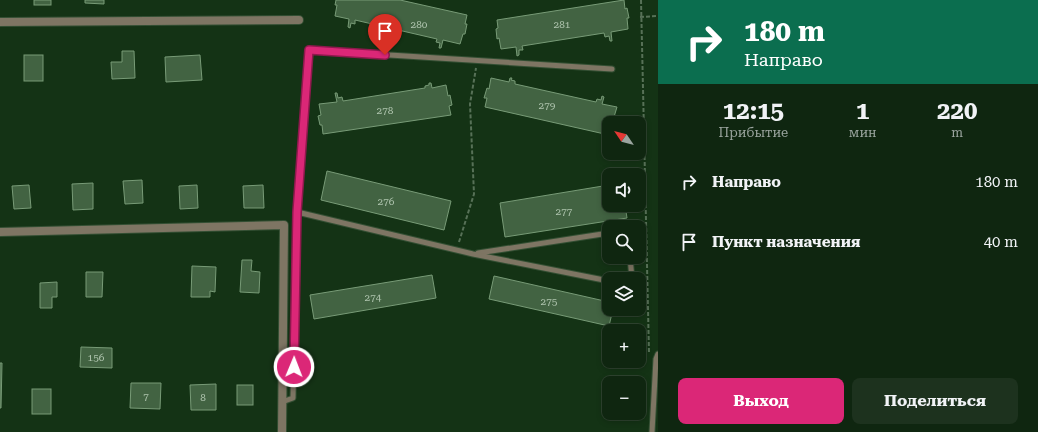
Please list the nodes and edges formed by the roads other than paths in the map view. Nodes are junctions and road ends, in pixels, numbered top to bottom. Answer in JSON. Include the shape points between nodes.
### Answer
{"nodes":[{"id":1,"x":299,"y":20,"type":"dead end"},
{"id":2,"x":0,"y":22,"type":"edge"},
{"id":3,"x":612,"y":69,"type":"dead end"},
{"id":4,"x":297,"y":212,"type":"junction"},
{"id":5,"x":0,"y":232,"type":"edge"},
{"id":6,"x":602,"y":233,"type":"edge"},
{"id":7,"x":473,"y":254,"type":"junction"},
{"id":8,"x":602,"y":281,"type":"edge"},
{"id":9,"x":657,"y":357,"type":"edge"},
{"id":10,"x":282,"y":402,"type":"junction"},
{"id":11,"x":282,"y":432,"type":"edge"},
{"id":12,"x":652,"y":432,"type":"edge"}],
"edges":[{"from":1,"to":2,"type":"street"},
{"from":3,"to":4,"type":"lane","via":[[309,50]]},
{"from":4,"to":7,"type":"lane"},
{"from":4,"to":10,"type":"lane","via":[[293,398]]},
{"from":5,"to":10,"type":"street","via":[[284,225]]},
{"from":6,"to":7,"type":"lane"},
{"from":7,"to":8,"type":"lane"},
{"from":9,"to":12,"type":"lane"},
{"from":10,"to":11,"type":"street"}]}
